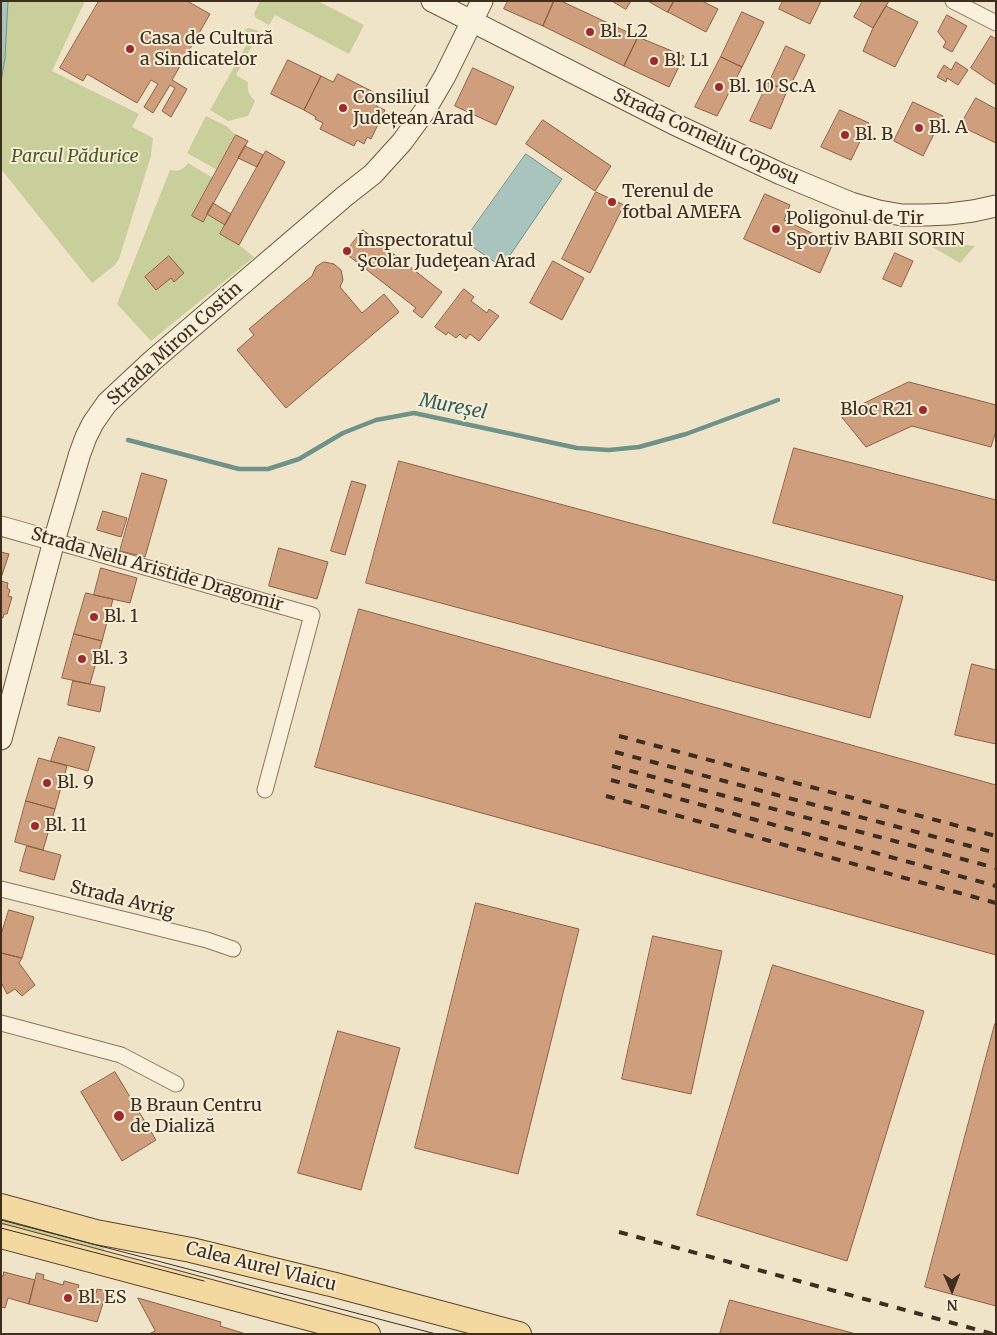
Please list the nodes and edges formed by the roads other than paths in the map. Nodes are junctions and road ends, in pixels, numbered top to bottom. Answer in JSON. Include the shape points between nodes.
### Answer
{"nodes":[{"id":1,"x":432,"y":1,"type":"edge"},
{"id":2,"x":482,"y":1,"type":"edge"},
{"id":3,"x":953,"y":1,"type":"edge"},
{"id":4,"x":472,"y":22,"type":"junction"},
{"id":5,"x":996,"y":23,"type":"edge"},
{"id":6,"x":995,"y":206,"type":"edge"},
{"id":7,"x":1,"y":526,"type":"edge"},
{"id":8,"x":54,"y":541,"type":"junction"},
{"id":9,"x":1,"y":739,"type":"edge"},
{"id":10,"x":265,"y":790,"type":"dead end"},
{"id":11,"x":1,"y":890,"type":"edge"},
{"id":12,"x":233,"y":949,"type":"dead end"},
{"id":13,"x":1,"y":1023,"type":"edge"},
{"id":14,"x":176,"y":1084,"type":"dead end"},
{"id":15,"x":1,"y":1206,"type":"edge"},
{"id":16,"x":1,"y":1236,"type":"edge"},
{"id":17,"x":368,"y":1334,"type":"edge"},
{"id":18,"x":519,"y":1334,"type":"edge"}],
"edges":[{"from":1,"to":4,"type":"main road","name":"Strada Corneliu Coposu"},
{"from":2,"to":4,"type":"main road","name":"Strada Miron Costin"},
{"from":3,"to":5,"type":"street"},
{"from":4,"to":6,"type":"main road","name":"Strada Corneliu Coposu","via":[[674,124],[851,203],[902,215],[949,214]]},
{"from":4,"to":8,"type":"main road","name":"Strada Miron Costin","via":[[424,112],[373,174],[107,403],[86,437]]},
{"from":7,"to":8,"type":"street","name":"Strada Nelu Aristide Dragomir"},
{"from":8,"to":9,"type":"main road","name":"Strada Miron Costin"},
{"from":8,"to":10,"type":"street","name":"Strada Nelu Aristide Dragomir","via":[[312,615]]},
{"from":11,"to":12,"type":"street","name":"Strada Avrig"},
{"from":13,"to":14,"type":"street","via":[[121,1055]]},
{"from":15,"to":18,"type":"main road","name":"Calea Aurel Vlaicu","via":[[96,1232],[191,1250],[326,1282]]},
{"from":16,"to":17,"type":"main road","name":"Calea Aurel Vlaicu"}]}
